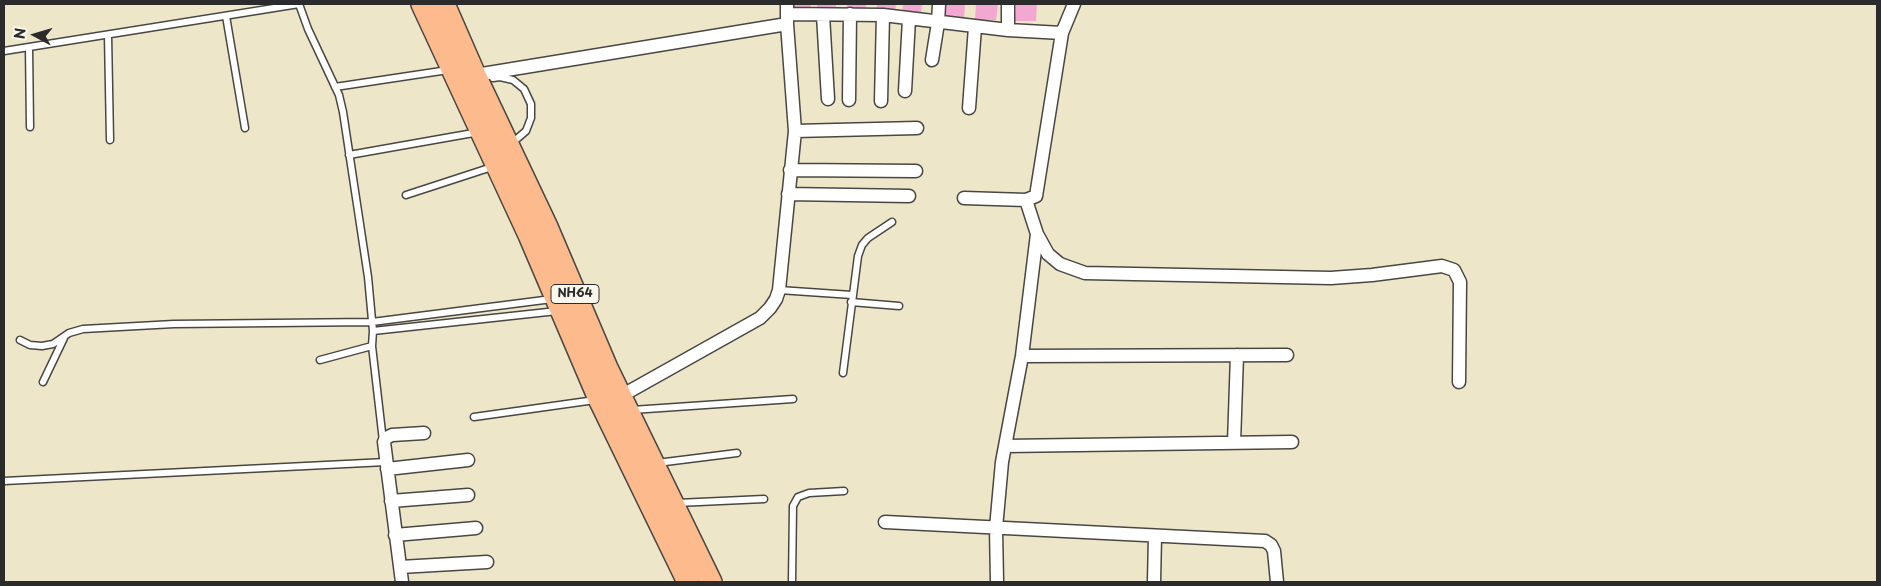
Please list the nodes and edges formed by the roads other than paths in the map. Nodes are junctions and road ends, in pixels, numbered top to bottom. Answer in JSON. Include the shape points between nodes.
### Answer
{"nodes":[{"id":1,"x":299,"y":4,"type":"edge"},
{"id":2,"x":422,"y":4,"type":"edge"},
{"id":3,"x":444,"y":4,"type":"edge"},
{"id":4,"x":939,"y":4,"type":"edge"},
{"id":5,"x":1008,"y":4,"type":"edge"},
{"id":6,"x":1074,"y":4,"type":"edge"},
{"id":7,"x":787,"y":14,"type":"edge"},
{"id":8,"x":823,"y":14,"type":"junction"},
{"id":9,"x":850,"y":14,"type":"junction"},
{"id":10,"x":883,"y":15,"type":"junction"},
{"id":11,"x":226,"y":16,"type":"junction"},
{"id":12,"x":909,"y":19,"type":"junction"},
{"id":13,"x":938,"y":22,"type":"junction"},
{"id":14,"x":975,"y":27,"type":"junction"},
{"id":15,"x":1008,"y":30,"type":"junction"},
{"id":16,"x":1062,"y":34,"type":"junction"},
{"id":17,"x":108,"y":35,"type":"junction"},
{"id":18,"x":29,"y":47,"type":"junction"},
{"id":19,"x":4,"y":51,"type":"edge"},
{"id":20,"x":932,"y":60,"type":"dead end"},
{"id":21,"x":465,"y":76,"type":"junction"},
{"id":22,"x":335,"y":87,"type":"junction"},
{"id":23,"x":905,"y":91,"type":"dead end"},
{"id":24,"x":828,"y":98,"type":"dead end"},
{"id":25,"x":849,"y":100,"type":"dead end"},
{"id":26,"x":881,"y":101,"type":"dead end"},
{"id":27,"x":969,"y":108,"type":"dead end"},
{"id":28,"x":30,"y":127,"type":"dead end"},
{"id":29,"x":245,"y":128,"type":"dead end"},
{"id":30,"x":917,"y":128,"type":"dead end"},
{"id":31,"x":795,"y":131,"type":"junction"},
{"id":32,"x":480,"y":132,"type":"junction"},
{"id":33,"x":110,"y":140,"type":"dead end"},
{"id":34,"x":509,"y":146,"type":"junction"},
{"id":35,"x":350,"y":155,"type":"junction"},
{"id":36,"x":496,"y":165,"type":"junction"},
{"id":37,"x":790,"y":170,"type":"junction"},
{"id":38,"x":916,"y":171,"type":"dead end"},
{"id":39,"x":788,"y":194,"type":"junction"},
{"id":40,"x":406,"y":195,"type":"dead end"},
{"id":41,"x":909,"y":196,"type":"dead end"},
{"id":42,"x":964,"y":198,"type":"dead end"},
{"id":43,"x":1026,"y":200,"type":"junction"},
{"id":44,"x":892,"y":222,"type":"dead end"},
{"id":45,"x":1037,"y":234,"type":"junction"},
{"id":46,"x":779,"y":290,"type":"junction"},
{"id":47,"x":852,"y":299,"type":"junction"},
{"id":48,"x":558,"y":305,"type":"junction"},
{"id":49,"x":899,"y":306,"type":"dead end"},
{"id":50,"x":372,"y":322,"type":"junction"},
{"id":51,"x":373,"y":331,"type":"junction"},
{"id":52,"x":64,"y":336,"type":"junction"},
{"id":53,"x":20,"y":340,"type":"dead end"},
{"id":54,"x":372,"y":346,"type":"junction"},
{"id":55,"x":1237,"y":355,"type":"junction"},
{"id":56,"x":1286,"y":355,"type":"dead end"},
{"id":57,"x":1022,"y":356,"type":"junction"},
{"id":58,"x":320,"y":360,"type":"dead end"},
{"id":59,"x":842,"y":373,"type":"dead end"},
{"id":60,"x":43,"y":382,"type":"dead end"},
{"id":61,"x":1458,"y":382,"type":"dead end"},
{"id":62,"x":793,"y":399,"type":"dead end"},
{"id":63,"x":614,"y":404,"type":"junction"},
{"id":64,"x":474,"y":417,"type":"dead end"},
{"id":65,"x":424,"y":433,"type":"dead end"},
{"id":66,"x":384,"y":442,"type":"junction"},
{"id":67,"x":1292,"y":442,"type":"dead end"},
{"id":68,"x":1234,"y":443,"type":"junction"},
{"id":69,"x":1005,"y":446,"type":"junction"},
{"id":70,"x":738,"y":453,"type":"dead end"},
{"id":71,"x":468,"y":460,"type":"dead end"},
{"id":72,"x":654,"y":463,"type":"junction"},
{"id":73,"x":386,"y":466,"type":"junction"},
{"id":74,"x":4,"y":481,"type":"edge"},
{"id":75,"x":844,"y":491,"type":"dead end"},
{"id":76,"x":468,"y":495,"type":"dead end"},
{"id":77,"x":764,"y":499,"type":"dead end"},
{"id":78,"x":391,"y":501,"type":"junction"},
{"id":79,"x":673,"y":504,"type":"junction"},
{"id":80,"x":885,"y":522,"type":"dead end"},
{"id":81,"x":476,"y":528,"type":"dead end"},
{"id":82,"x":996,"y":528,"type":"junction"},
{"id":83,"x":395,"y":535,"type":"junction"},
{"id":84,"x":1155,"y":536,"type":"junction"},
{"id":85,"x":487,"y":562,"type":"dead end"},
{"id":86,"x":400,"y":567,"type":"junction"},
{"id":87,"x":402,"y":582,"type":"edge"},
{"id":88,"x":688,"y":582,"type":"edge"},
{"id":89,"x":711,"y":582,"type":"edge"},
{"id":90,"x":792,"y":582,"type":"edge"},
{"id":91,"x":997,"y":582,"type":"edge"},
{"id":92,"x":1154,"y":582,"type":"edge"},
{"id":93,"x":1277,"y":582,"type":"edge"}],
"edges":[{"from":1,"to":11,"type":"lane"},
{"from":1,"to":22,"type":"lane"},
{"from":2,"to":21,"type":"highway","number":"NH64"},
{"from":3,"to":21,"type":"highway","number":"NH64"},
{"from":4,"to":13,"type":"street"},
{"from":5,"to":15,"type":"street"},
{"from":6,"to":16,"type":"street"},
{"from":7,"to":8,"type":"street"},
{"from":7,"to":21,"type":"street"},
{"from":7,"to":31,"type":"street"},
{"from":8,"to":9,"type":"street"},
{"from":8,"to":24,"type":"street"},
{"from":9,"to":10,"type":"street"},
{"from":9,"to":25,"type":"street"},
{"from":10,"to":12,"type":"street"},
{"from":10,"to":26,"type":"street"},
{"from":11,"to":17,"type":"lane"},
{"from":11,"to":29,"type":"lane"},
{"from":12,"to":13,"type":"street"},
{"from":12,"to":23,"type":"street"},
{"from":13,"to":14,"type":"street"},
{"from":13,"to":20,"type":"street"},
{"from":14,"to":15,"type":"street"},
{"from":14,"to":27,"type":"street"},
{"from":15,"to":16,"type":"street"},
{"from":16,"to":43,"type":"street","via":[[1039,186],[1036,196]]},
{"from":17,"to":18,"type":"lane"},
{"from":17,"to":33,"type":"lane"},
{"from":18,"to":19,"type":"lane"},
{"from":18,"to":28,"type":"lane"},
{"from":21,"to":22,"type":"lane"},
{"from":21,"to":32,"type":"highway","number":"NH64"},
{"from":21,"to":34,"type":"highway","number":"NH64"},
{"from":21,"to":34,"type":"lane","via":[[500,77],[513,80],[524,89],[531,104],[531,118],[526,131]]},
{"from":22,"to":35,"type":"lane"},
{"from":30,"to":31,"type":"street"},
{"from":31,"to":37,"type":"street"},
{"from":32,"to":35,"type":"lane"},
{"from":32,"to":36,"type":"highway","number":"NH64"},
{"from":34,"to":63,"type":"highway","number":"NH64","via":[[607,368]]},
{"from":35,"to":50,"type":"lane"},
{"from":36,"to":40,"type":"lane"},
{"from":36,"to":48,"type":"highway","number":"NH64"},
{"from":37,"to":38,"type":"street"},
{"from":37,"to":39,"type":"street"},
{"from":39,"to":41,"type":"street"},
{"from":39,"to":46,"type":"street"},
{"from":42,"to":43,"type":"street"},
{"from":43,"to":45,"type":"street"},
{"from":44,"to":47,"type":"lane","via":[[862,245]]},
{"from":45,"to":57,"type":"street"},
{"from":45,"to":61,"type":"street","via":[[1048,254],[1060,264],[1084,273],[1331,278],[1442,266],[1454,270],[1460,282]]},
{"from":46,"to":47,"type":"lane"},
{"from":46,"to":63,"type":"street","via":[[770,308],[760,318]]},
{"from":47,"to":49,"type":"lane"},
{"from":47,"to":59,"type":"lane"},
{"from":48,"to":50,"type":"lane"},
{"from":48,"to":51,"type":"lane"},
{"from":48,"to":63,"type":"highway","number":"NH64"},
{"from":50,"to":51,"type":"lane"},
{"from":50,"to":52,"type":"lane","via":[[174,324],[82,329]]},
{"from":51,"to":54,"type":"lane"},
{"from":52,"to":53,"type":"lane","via":[[53,344],[42,346]]},
{"from":52,"to":60,"type":"lane"},
{"from":54,"to":58,"type":"lane"},
{"from":54,"to":66,"type":"lane"},
{"from":55,"to":56,"type":"street"},
{"from":55,"to":57,"type":"street"},
{"from":55,"to":68,"type":"street"},
{"from":57,"to":69,"type":"street"},
{"from":62,"to":63,"type":"lane"},
{"from":63,"to":64,"type":"lane"},
{"from":63,"to":72,"type":"highway","number":"NH64"},
{"from":63,"to":88,"type":"highway","number":"NH64"},
{"from":65,"to":66,"type":"street","via":[[392,435]]},
{"from":66,"to":73,"type":"street"},
{"from":67,"to":68,"type":"street"},
{"from":68,"to":69,"type":"street"},
{"from":69,"to":82,"type":"street"},
{"from":70,"to":72,"type":"lane"},
{"from":71,"to":73,"type":"street"},
{"from":72,"to":79,"type":"highway","number":"NH64"},
{"from":73,"to":74,"type":"lane"},
{"from":73,"to":78,"type":"street"},
{"from":75,"to":90,"type":"lane","via":[[809,493],[798,497],[793,506]]},
{"from":76,"to":78,"type":"street"},
{"from":77,"to":79,"type":"lane"},
{"from":78,"to":83,"type":"street"},
{"from":79,"to":89,"type":"highway","number":"NH64"},
{"from":80,"to":82,"type":"street"},
{"from":81,"to":83,"type":"street"},
{"from":82,"to":84,"type":"street"},
{"from":82,"to":91,"type":"street"},
{"from":83,"to":86,"type":"street"},
{"from":84,"to":92,"type":"street"},
{"from":84,"to":93,"type":"street","via":[[1265,541],[1274,551]]},
{"from":85,"to":86,"type":"street"},
{"from":86,"to":87,"type":"street"}]}
